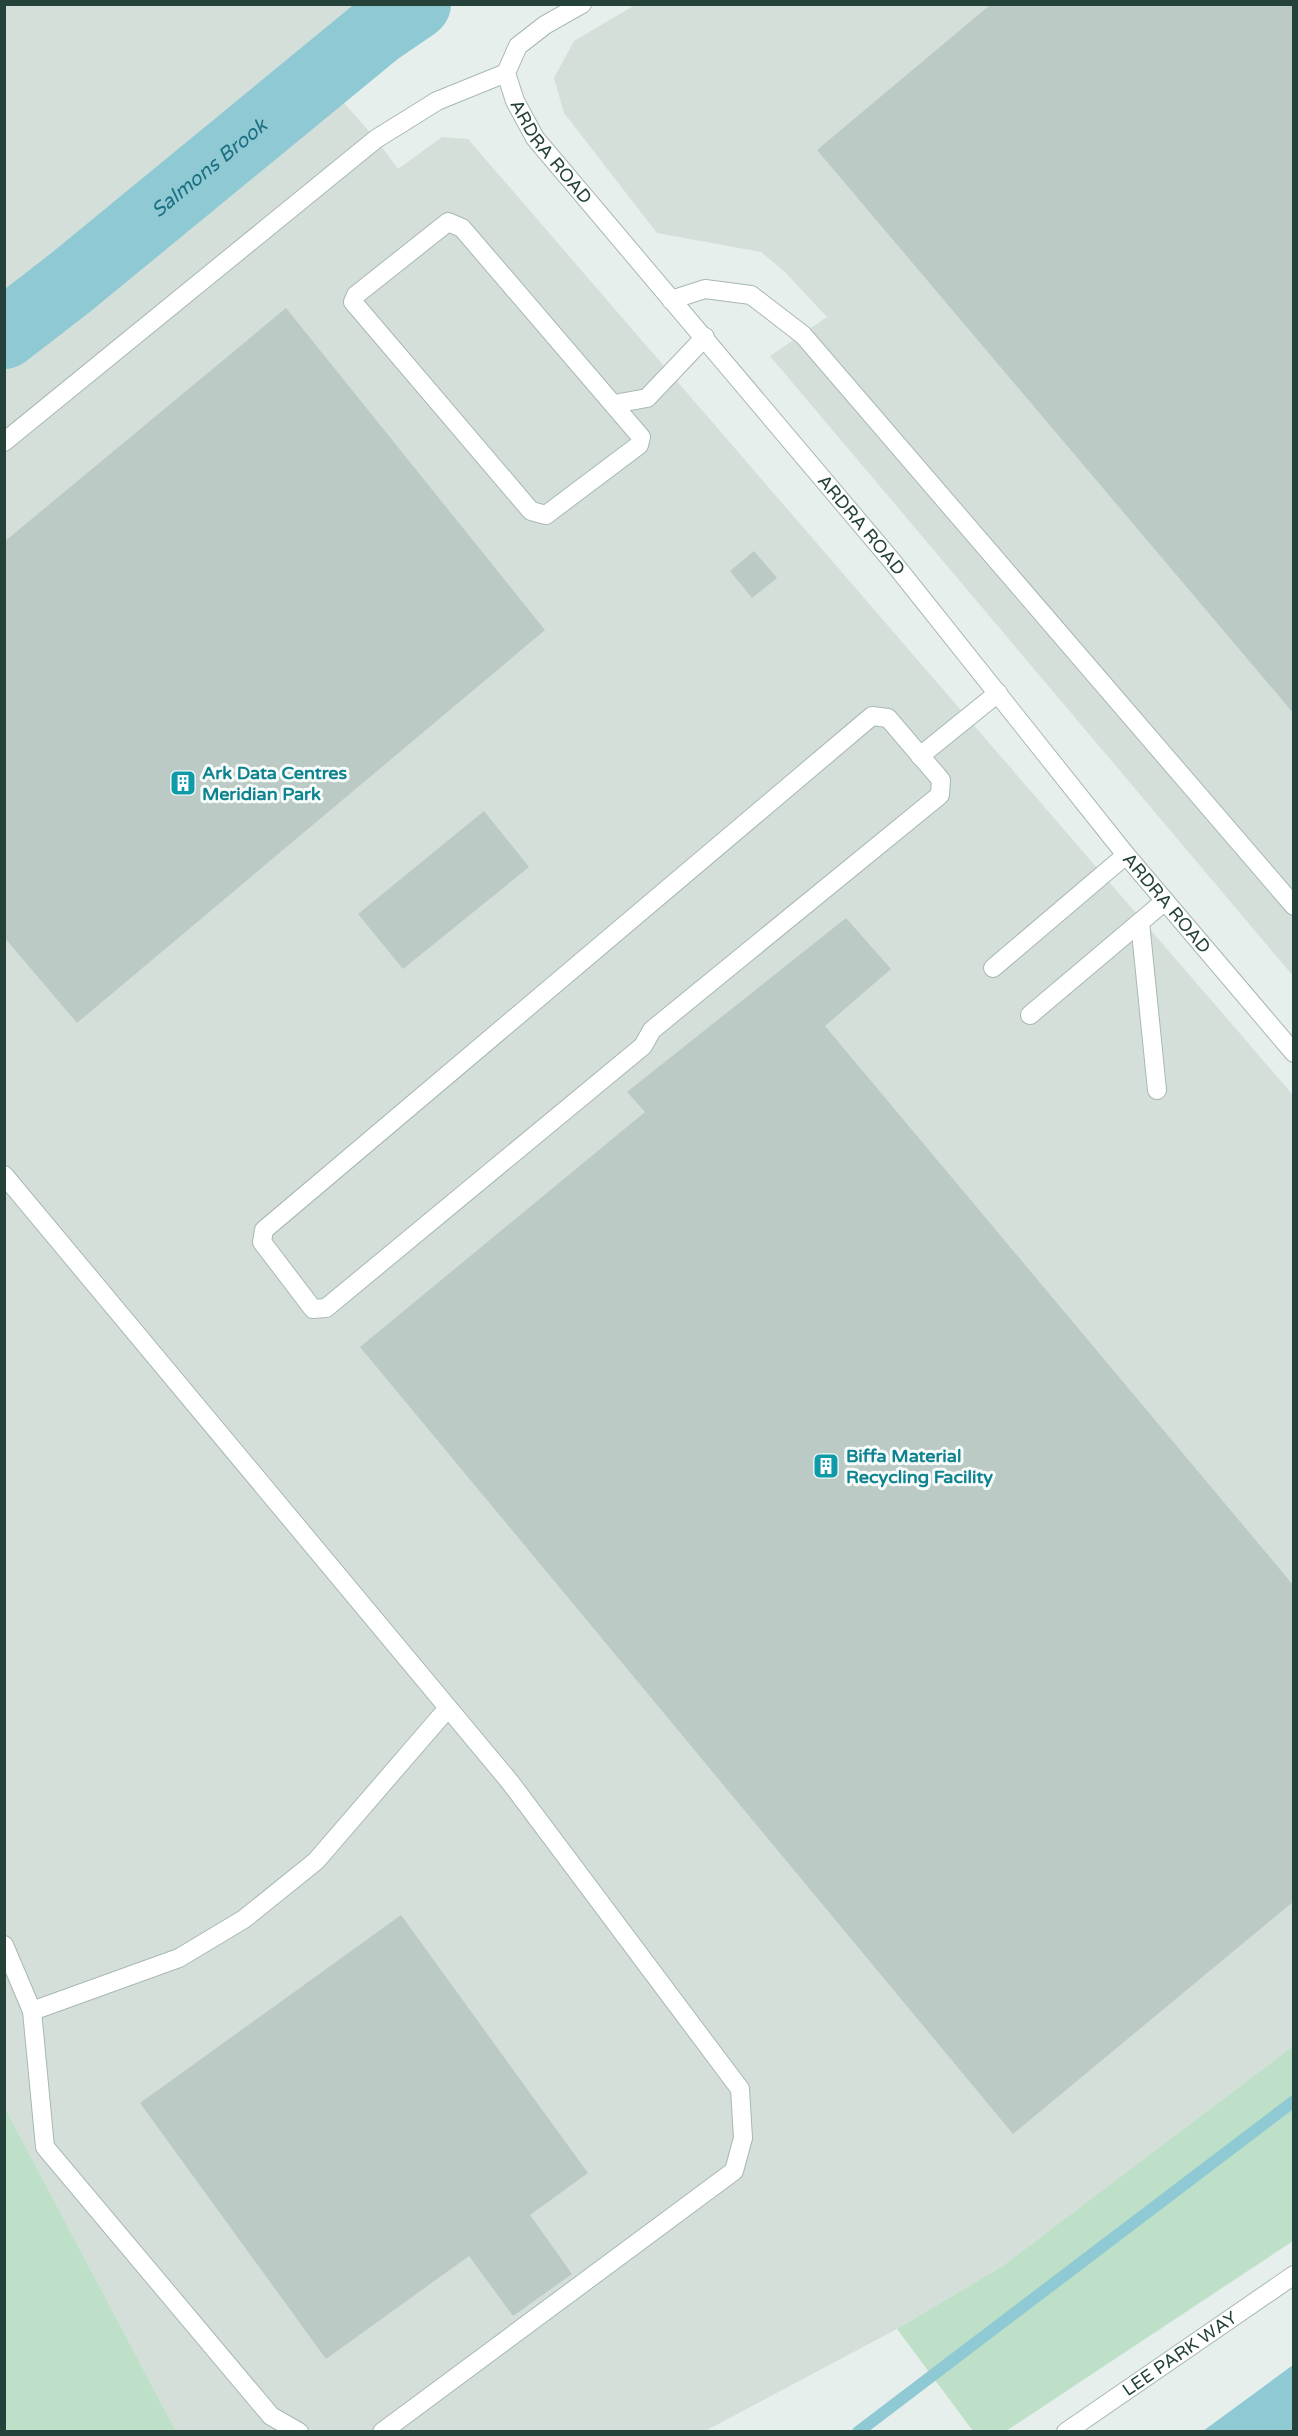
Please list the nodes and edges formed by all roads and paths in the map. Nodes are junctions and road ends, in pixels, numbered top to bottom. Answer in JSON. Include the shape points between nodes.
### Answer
{"nodes":[{"id":1,"x":582,"y":4,"type":"edge"},
{"id":2,"x":506,"y":73,"type":"junction"},
{"id":3,"x":671,"y":300,"type":"junction"},
{"id":4,"x":705,"y":337,"type":"junction"},
{"id":5,"x":614,"y":404,"type":"junction"},
{"id":6,"x":4,"y":442,"type":"edge"},
{"id":7,"x":998,"y":693,"type":"junction"},
{"id":8,"x":920,"y":756,"type":"junction"},
{"id":9,"x":1126,"y":855,"type":"junction"},
{"id":10,"x":1166,"y":901,"type":"junction"},
{"id":11,"x":1293,"y":906,"type":"edge"},
{"id":12,"x":1140,"y":922,"type":"junction"},
{"id":13,"x":993,"y":968,"type":"dead end"},
{"id":14,"x":1030,"y":1015,"type":"dead end"},
{"id":15,"x":1293,"y":1053,"type":"edge"},
{"id":16,"x":1157,"y":1090,"type":"dead end"},
{"id":17,"x":4,"y":1175,"type":"edge"},
{"id":18,"x":448,"y":1708,"type":"junction"},
{"id":19,"x":4,"y":1945,"type":"edge"},
{"id":20,"x":32,"y":2011,"type":"junction"},
{"id":21,"x":1293,"y":2275,"type":"edge"},
{"id":22,"x":299,"y":2432,"type":"edge"},
{"id":23,"x":382,"y":2432,"type":"edge"},
{"id":24,"x":1065,"y":2432,"type":"edge"}],
"edges":[{"from":1,"to":2,"type":"street","via":[[518,46]]},
{"from":2,"to":3,"type":"street","name":"ARDRA ROAD","via":[[515,101],[535,138]]},
{"from":2,"to":6,"type":"street","via":[[437,101],[376,139]]},
{"from":3,"to":4,"type":"street","name":"ARDRA ROAD"},
{"from":3,"to":11,"type":"street","via":[[705,289],[751,295],[803,335]]},
{"from":4,"to":5,"type":"street","via":[[647,398]]},
{"from":4,"to":7,"type":"street","name":"ARDRA ROAD"},
{"from":5,"to":5,"type":"street","via":[[462,228],[448,222],[356,295],[354,302],[531,511],[546,515],[639,445],[640,437]]},
{"from":7,"to":8,"type":"street"},
{"from":7,"to":9,"type":"street","name":"ARDRA ROAD"},
{"from":8,"to":8,"type":"street","via":[[888,718],[872,716],[264,1230],[262,1242],[313,1309],[326,1308],[643,1046],[652,1030],[940,795],[941,780]]},
{"from":9,"to":10,"type":"street","name":"ARDRA ROAD"},
{"from":9,"to":13,"type":"street"},
{"from":10,"to":12,"type":"street"},
{"from":10,"to":15,"type":"street","name":"ARDRA ROAD"},
{"from":12,"to":14,"type":"street"},
{"from":12,"to":16,"type":"street"},
{"from":17,"to":18,"type":"street"},
{"from":18,"to":20,"type":"street","via":[[316,1861],[244,1919],[179,1958]]},
{"from":18,"to":23,"type":"street","via":[[510,1782],[740,2089],[743,2138],[734,2171]]},
{"from":19,"to":20,"type":"street"},
{"from":20,"to":22,"type":"street","via":[[45,2146],[271,2416]]},
{"from":21,"to":24,"type":"street","name":"LEE PARK WAY"}]}
